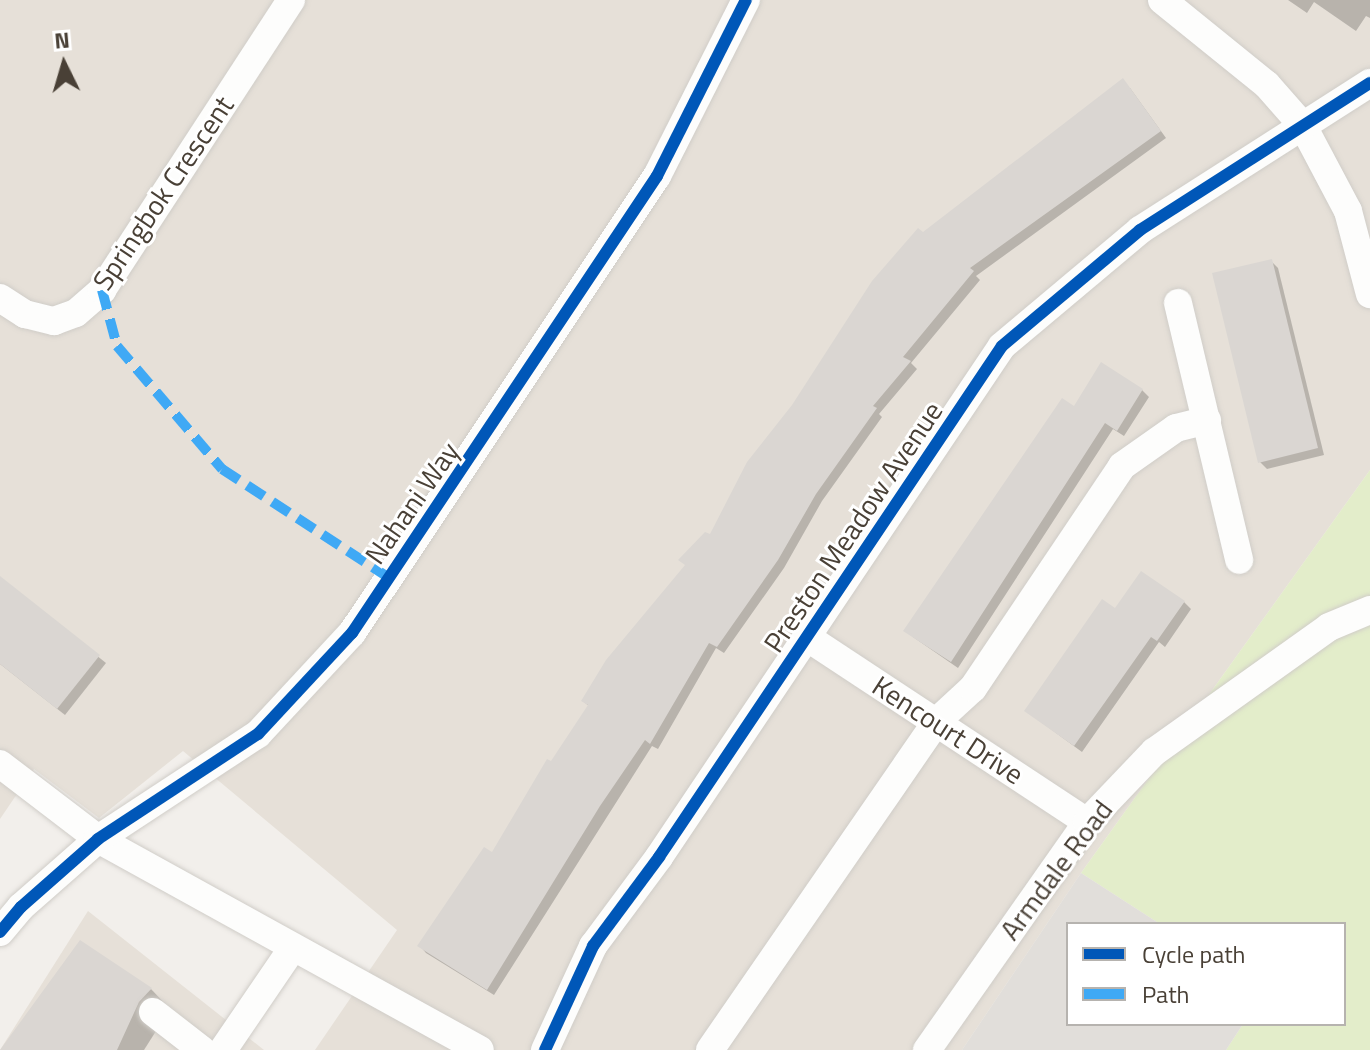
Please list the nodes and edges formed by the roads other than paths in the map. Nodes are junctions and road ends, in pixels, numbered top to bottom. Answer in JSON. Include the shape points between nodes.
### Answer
{"nodes":[{"id":1,"x":291,"y":0,"type":"edge"},
{"id":2,"x":746,"y":0,"type":"edge"},
{"id":3,"x":1162,"y":0,"type":"edge"},
{"id":4,"x":1370,"y":83,"type":"edge"},
{"id":5,"x":1303,"y":126,"type":"junction"},
{"id":6,"x":1370,"y":294,"type":"edge"},
{"id":7,"x":0,"y":298,"type":"edge"},
{"id":8,"x":1178,"y":303,"type":"dead end"},
{"id":9,"x":1207,"y":420,"type":"junction"},
{"id":10,"x":1239,"y":560,"type":"dead end"},
{"id":11,"x":1370,"y":610,"type":"edge"},
{"id":12,"x":808,"y":638,"type":"junction"},
{"id":13,"x":936,"y":722,"type":"junction"},
{"id":14,"x":0,"y":764,"type":"edge"},
{"id":15,"x":1087,"y":822,"type":"junction"},
{"id":16,"x":98,"y":839,"type":"junction"},
{"id":17,"x":0,"y":932,"type":"edge"},
{"id":18,"x":292,"y":949,"type":"junction"},
{"id":19,"x":153,"y":1012,"type":"dead end"},
{"id":20,"x":202,"y":1050,"type":"edge"},
{"id":21,"x":223,"y":1050,"type":"edge"},
{"id":22,"x":480,"y":1050,"type":"edge"},
{"id":23,"x":545,"y":1050,"type":"edge"},
{"id":24,"x":710,"y":1050,"type":"edge"},
{"id":25,"x":927,"y":1050,"type":"edge"}],
"edges":[{"from":1,"to":7,"type":"street","name":"Springbok Crescent","via":[[102,290],[76,313],[54,321],[25,314]]},
{"from":2,"to":16,"type":"street","name":"Nahani Way","via":[[657,176],[352,633],[258,734]]},
{"from":3,"to":5,"type":"street","via":[[1267,85]]},
{"from":4,"to":5,"type":"street","name":"Preston Meadow Avenue"},
{"from":5,"to":6,"type":"street","via":[[1348,211]]},
{"from":5,"to":12,"type":"street","name":"Preston Meadow Avenue","via":[[1140,230],[1020,326]]},
{"from":8,"to":9,"type":"street"},
{"from":9,"to":10,"type":"street"},
{"from":9,"to":13,"type":"street","via":[[1176,428],[1122,466],[973,688]]},
{"from":11,"to":15,"type":"street","name":"Armdale Road","via":[[1329,627],[1232,692],[1154,752]]},
{"from":12,"to":13,"type":"street","name":"Kencourt Drive"},
{"from":12,"to":23,"type":"street","name":"Preston Meadow Avenue","via":[[593,946]]},
{"from":13,"to":15,"type":"street","name":"Kencourt Drive"},
{"from":13,"to":24,"type":"street"},
{"from":14,"to":16,"type":"street"},
{"from":15,"to":25,"type":"street","name":"Armdale Road"},
{"from":16,"to":17,"type":"street","name":"Nahani Way"},
{"from":16,"to":18,"type":"street"},
{"from":18,"to":21,"type":"street"},
{"from":18,"to":22,"type":"street"},
{"from":19,"to":20,"type":"street"}]}
